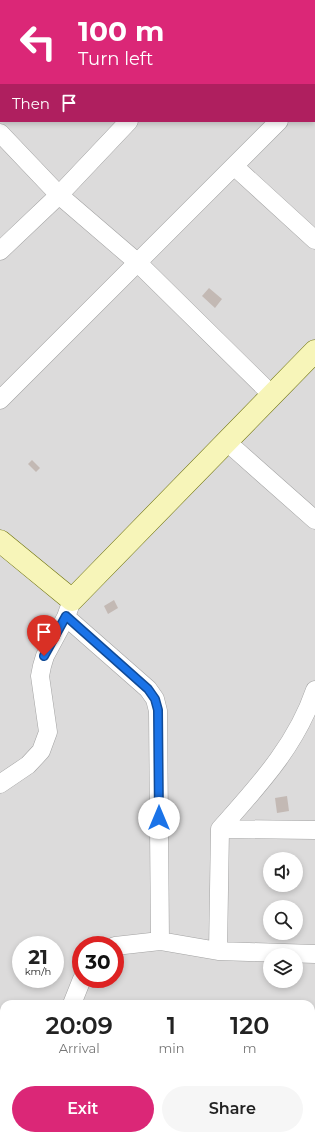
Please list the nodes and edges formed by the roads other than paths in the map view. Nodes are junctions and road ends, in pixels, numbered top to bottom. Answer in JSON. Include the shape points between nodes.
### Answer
{"nodes":[{"id":1,"x":128,"y":122,"type":"edge"},
{"id":2,"x":278,"y":122,"type":"edge"},
{"id":3,"x":0,"y":133,"type":"edge"},
{"id":4,"x":234,"y":166,"type":"junction"},
{"id":5,"x":60,"y":195,"type":"junction"},
{"id":6,"x":315,"y":240,"type":"edge"},
{"id":7,"x":0,"y":251,"type":"edge"},
{"id":8,"x":137,"y":262,"type":"junction"},
{"id":9,"x":315,"y":351,"type":"edge"},
{"id":10,"x":271,"y":394,"type":"junction"},
{"id":11,"x":0,"y":400,"type":"edge"},
{"id":12,"x":227,"y":442,"type":"junction"},
{"id":13,"x":315,"y":520,"type":"edge"},
{"id":14,"x":0,"y":540,"type":"edge"},
{"id":15,"x":69,"y":608,"type":"junction"},
{"id":16,"x":315,"y":690,"type":"edge"},
{"id":17,"x":0,"y":784,"type":"edge"},
{"id":18,"x":220,"y":829,"type":"junction"},
{"id":19,"x":315,"y":830,"type":"edge"},
{"id":20,"x":160,"y":941,"type":"junction"},
{"id":21,"x":124,"y":945,"type":"edge"},
{"id":22,"x":218,"y":951,"type":"junction"},
{"id":23,"x":315,"y":954,"type":"edge"},
{"id":24,"x":78,"y":988,"type":"edge"},
{"id":25,"x":74,"y":1000,"type":"edge"}],
"edges":[{"from":1,"to":5,"type":"street"},
{"from":2,"to":4,"type":"street"},
{"from":3,"to":5,"type":"street"},
{"from":4,"to":6,"type":"street"},
{"from":4,"to":8,"type":"street"},
{"from":5,"to":7,"type":"street"},
{"from":5,"to":8,"type":"street"},
{"from":8,"to":10,"type":"street"},
{"from":8,"to":11,"type":"street"},
{"from":9,"to":10,"type":"street"},
{"from":10,"to":12,"type":"street"},
{"from":12,"to":13,"type":"street"},
{"from":12,"to":15,"type":"street"},
{"from":14,"to":15,"type":"street"},
{"from":15,"to":17,"type":"street","via":[[44,656],[40,676],[48,732],[41,751],[28,765]]},
{"from":15,"to":20,"type":"street","via":[[155,699],[158,710]]},
{"from":16,"to":18,"type":"street","via":[[308,712],[272,770]]},
{"from":18,"to":19,"type":"street"},
{"from":18,"to":22,"type":"street"},
{"from":20,"to":21,"type":"street"},
{"from":20,"to":22,"type":"street"},
{"from":22,"to":23,"type":"street"},
{"from":24,"to":25,"type":"street"}]}
